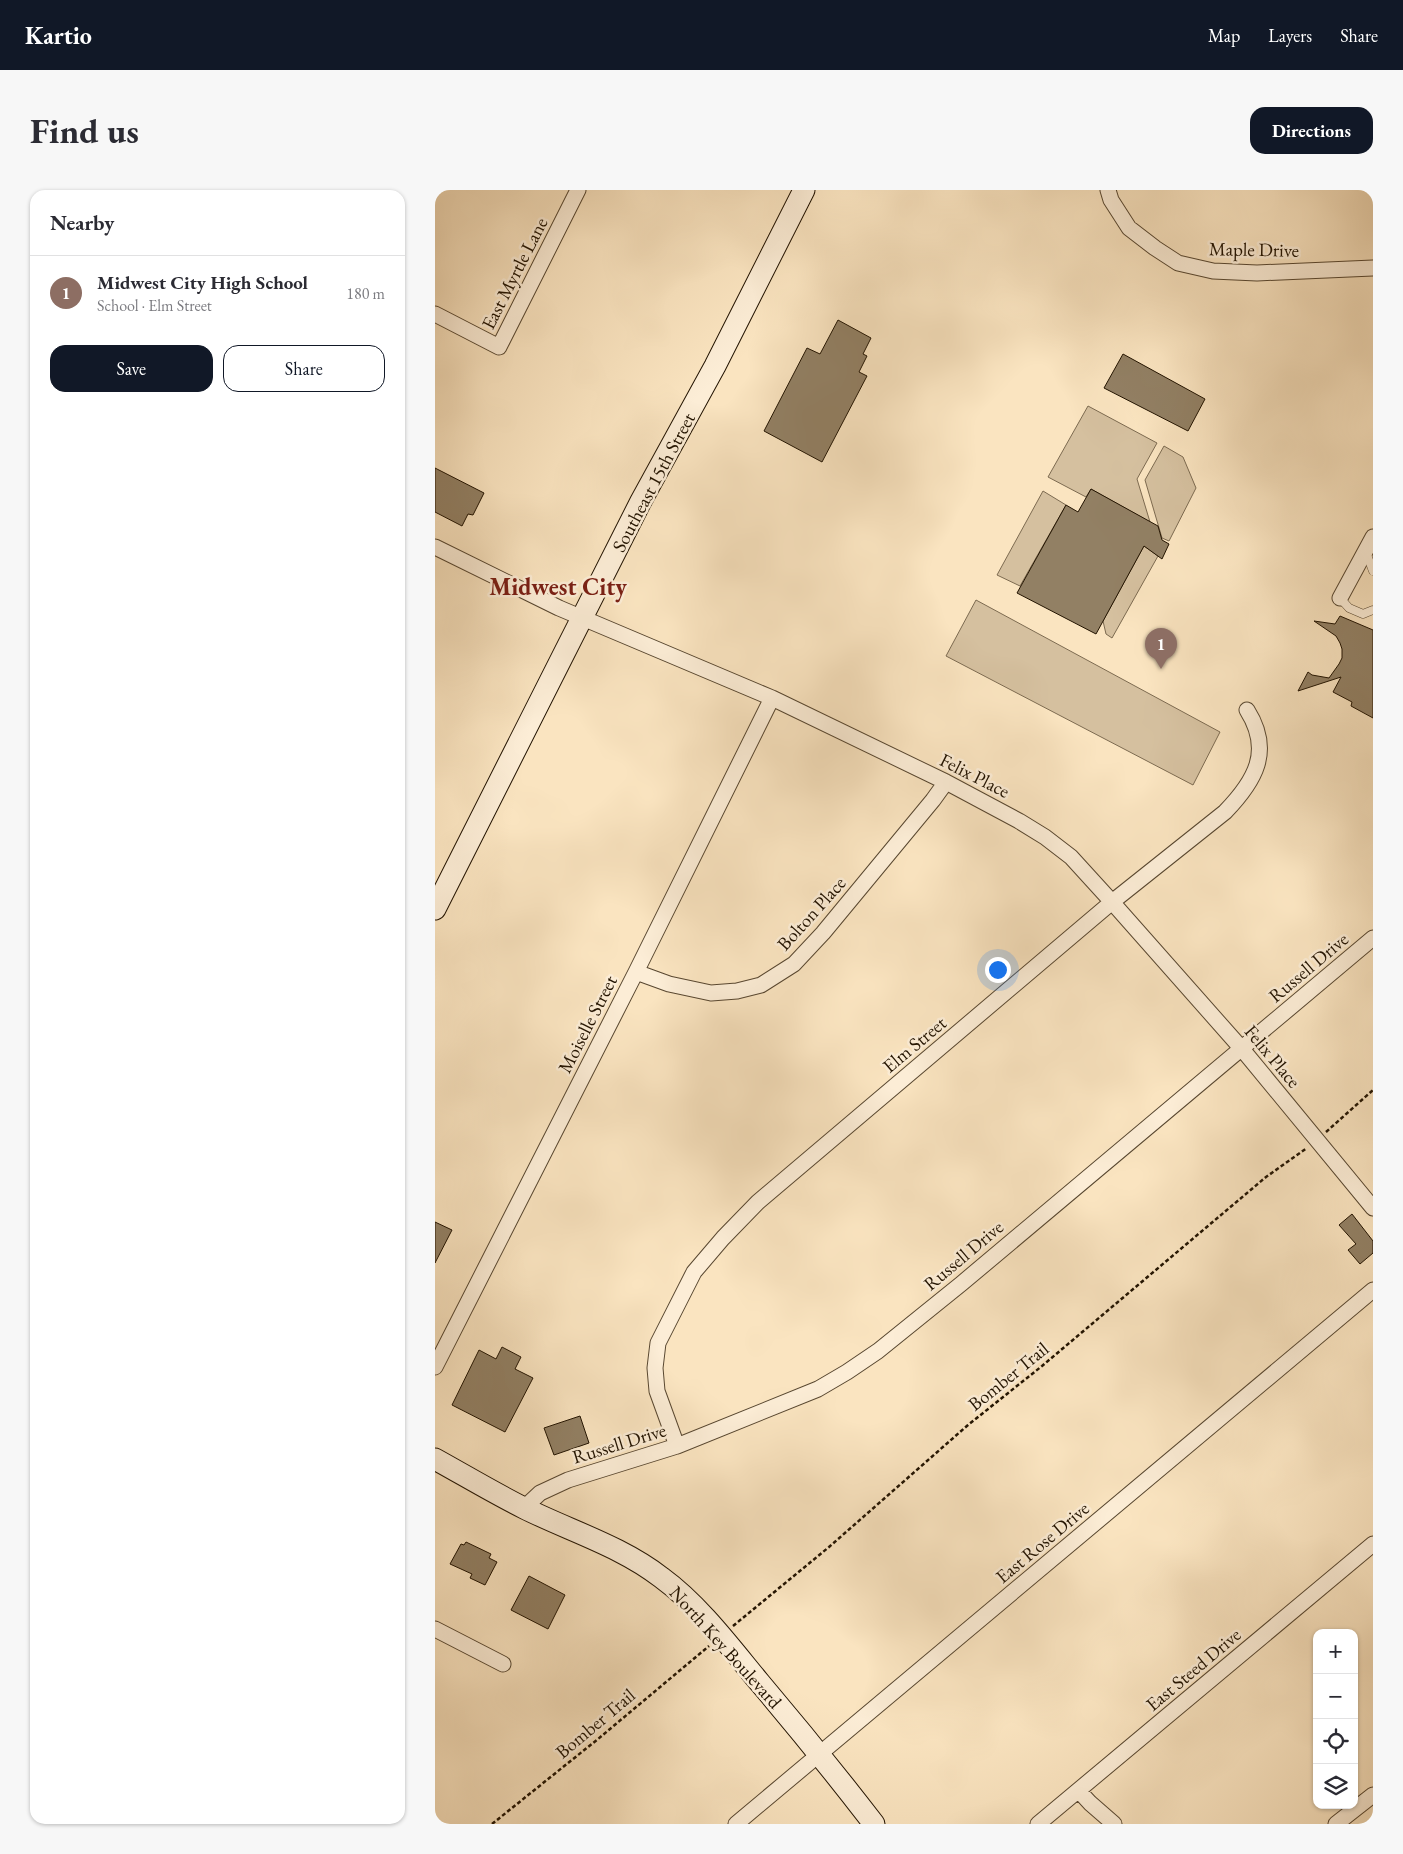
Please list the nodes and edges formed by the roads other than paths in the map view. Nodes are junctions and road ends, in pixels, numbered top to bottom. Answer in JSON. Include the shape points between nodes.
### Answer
{"nodes":[{"id":1,"x":578,"y":190,"type":"edge"},
{"id":2,"x":805,"y":190,"type":"edge"},
{"id":3,"x":1108,"y":190,"type":"edge"},
{"id":4,"x":1373,"y":268,"type":"edge"},
{"id":5,"x":435,"y":314,"type":"edge"},
{"id":6,"x":1373,"y":537,"type":"edge"},
{"id":7,"x":435,"y":547,"type":"edge"},
{"id":8,"x":1365,"y":551,"type":"junction"},
{"id":9,"x":1373,"y":571,"type":"edge"},
{"id":10,"x":1340,"y":598,"type":"joint"},
{"id":11,"x":1373,"y":610,"type":"edge"},
{"id":12,"x":582,"y":618,"type":"junction"},
{"id":13,"x":772,"y":698,"type":"junction"},
{"id":14,"x":1247,"y":710,"type":"dead end"},
{"id":15,"x":946,"y":782,"type":"junction"},
{"id":16,"x":1112,"y":902,"type":"junction"},
{"id":17,"x":435,"y":909,"type":"edge"},
{"id":18,"x":1373,"y":938,"type":"edge"},
{"id":19,"x":636,"y":972,"type":"junction"},
{"id":20,"x":1242,"y":1049,"type":"junction"},
{"id":21,"x":1373,"y":1208,"type":"edge"},
{"id":22,"x":1373,"y":1290,"type":"edge"},
{"id":23,"x":435,"y":1367,"type":"edge"},
{"id":24,"x":677,"y":1446,"type":"junction"},
{"id":25,"x":435,"y":1458,"type":"edge"},
{"id":26,"x":523,"y":1508,"type":"junction"},
{"id":27,"x":1373,"y":1544,"type":"edge"},
{"id":28,"x":435,"y":1629,"type":"edge"},
{"id":29,"x":503,"y":1664,"type":"dead end"},
{"id":30,"x":820,"y":1754,"type":"junction"},
{"id":31,"x":1079,"y":1791,"type":"junction"},
{"id":32,"x":1373,"y":1795,"type":"edge"},
{"id":33,"x":736,"y":1824,"type":"edge"},
{"id":34,"x":874,"y":1824,"type":"edge"},
{"id":35,"x":1038,"y":1824,"type":"edge"},
{"id":36,"x":1114,"y":1824,"type":"edge"},
{"id":37,"x":1336,"y":1824,"type":"edge"}],
"edges":[{"from":1,"to":5,"type":"street","name":"East Myrtle Lane","via":[[499,347]]},
{"from":2,"to":12,"type":"main road","name":"Southeast 15th Street"},
{"from":3,"to":4,"type":"street","name":"Maple Drive","via":[[1129,228],[1178,263],[1213,270],[1257,273]]},
{"from":6,"to":8,"type":"street"},
{"from":7,"to":12,"type":"street","name":"Felix Place"},
{"from":8,"to":9,"type":"lane"},
{"from":8,"to":10,"type":"street"},
{"from":10,"to":11,"type":"lane","via":[[1349,608],[1363,614]]},
{"from":12,"to":13,"type":"street","name":"Felix Place"},
{"from":12,"to":17,"type":"main road","name":"Southeast 15th Street"},
{"from":13,"to":15,"type":"street","name":"Felix Place"},
{"from":13,"to":19,"type":"street","name":"Moiselle Street"},
{"from":14,"to":16,"type":"street","name":"Elm Street","via":[[1259,735],[1260,757],[1251,781],[1210,824]]},
{"from":15,"to":16,"type":"street","name":"Felix Place","via":[[1045,837],[1071,858]]},
{"from":15,"to":19,"type":"street","name":"Bolton Place","via":[[823,933],[794,964],[761,986],[711,993],[669,984]]},
{"from":16,"to":20,"type":"street","name":"Felix Place"},
{"from":16,"to":24,"type":"street","name":"Elm Street","via":[[758,1202],[693,1272],[658,1343],[655,1368],[657,1391]]},
{"from":18,"to":20,"type":"street","name":"Russell Drive"},
{"from":19,"to":23,"type":"street","name":"Moiselle Street"},
{"from":20,"to":21,"type":"street","name":"Felix Place"},
{"from":20,"to":24,"type":"street","name":"Russell Drive","via":[[878,1351],[818,1390]]},
{"from":22,"to":30,"type":"street","name":"East Rose Drive"},
{"from":24,"to":26,"type":"street","name":"Russell Drive","via":[[568,1480],[540,1493]]},
{"from":25,"to":26,"type":"main road","name":"North Key Boulevard"},
{"from":26,"to":30,"type":"main road","name":"North Key Boulevard","via":[[607,1545],[663,1578],[705,1619]]},
{"from":27,"to":31,"type":"street","name":"East Steed Drive"},
{"from":28,"to":29,"type":"street"},
{"from":30,"to":33,"type":"street","name":"East Rose Drive"},
{"from":30,"to":34,"type":"main road","name":"North Key Boulevard"},
{"from":31,"to":35,"type":"street","name":"East Steed Drive"},
{"from":31,"to":36,"type":"street"},
{"from":32,"to":37,"type":"street"}]}
